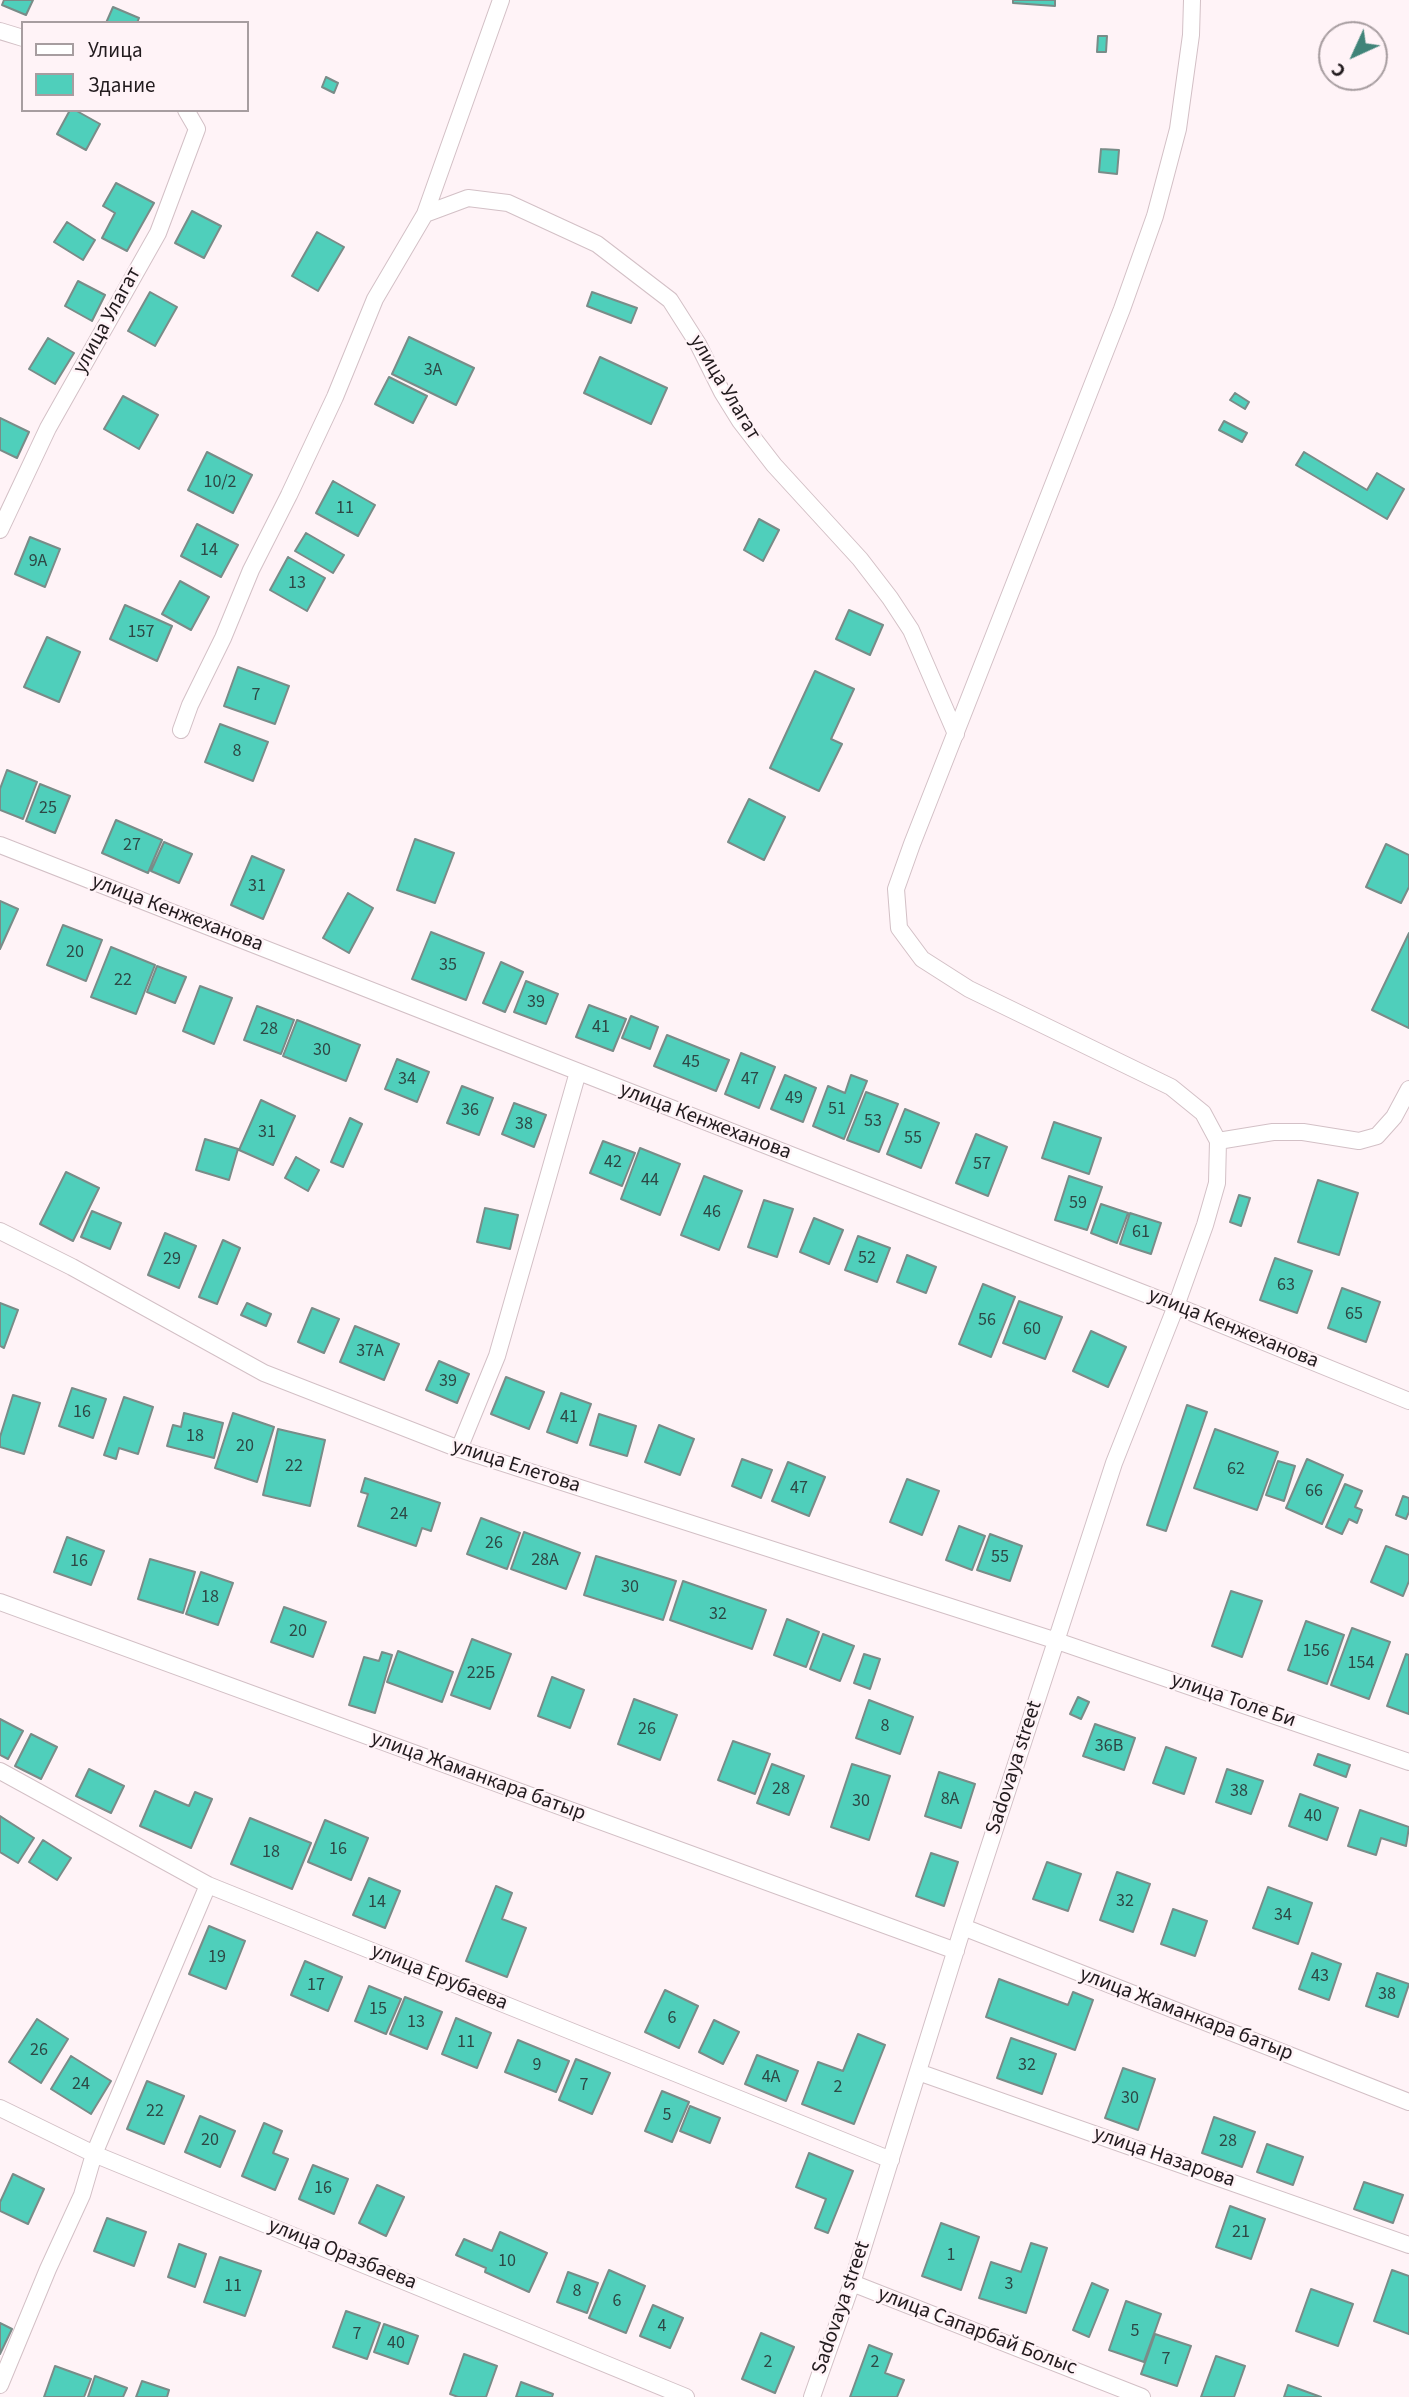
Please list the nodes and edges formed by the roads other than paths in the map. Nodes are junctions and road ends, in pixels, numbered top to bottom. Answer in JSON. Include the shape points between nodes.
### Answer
{"nodes":[{"id":1,"x":501,"y":0,"type":"edge"},
{"id":2,"x":1192,"y":0,"type":"edge"},
{"id":3,"x":0,"y":31,"type":"edge"},
{"id":4,"x":21,"y":37,"type":"edge"},
{"id":5,"x":187,"y":112,"type":"edge"},
{"id":6,"x":425,"y":214,"type":"junction"},
{"id":7,"x":0,"y":530,"type":"edge"},
{"id":8,"x":181,"y":730,"type":"dead end"},
{"id":9,"x":956,"y":734,"type":"junction"},
{"id":10,"x":0,"y":845,"type":"edge"},
{"id":11,"x":578,"y":1072,"type":"junction"},
{"id":12,"x":1409,"y":1089,"type":"edge"},
{"id":13,"x":1218,"y":1141,"type":"junction"},
{"id":14,"x":0,"y":1231,"type":"edge"},
{"id":15,"x":1176,"y":1306,"type":"junction"},
{"id":16,"x":1409,"y":1401,"type":"edge"},
{"id":17,"x":459,"y":1449,"type":"junction"},
{"id":18,"x":0,"y":1602,"type":"edge"},
{"id":19,"x":1057,"y":1641,"type":"junction"},
{"id":20,"x":1409,"y":1762,"type":"edge"},
{"id":21,"x":0,"y":1771,"type":"edge"},
{"id":22,"x":208,"y":1885,"type":"junction"},
{"id":23,"x":963,"y":1927,"type":"junction"},
{"id":24,"x":957,"y":1951,"type":"junction"},
{"id":25,"x":918,"y":2072,"type":"junction"},
{"id":26,"x":1409,"y":2102,"type":"edge"},
{"id":27,"x":0,"y":2108,"type":"edge"},
{"id":28,"x":94,"y":2154,"type":"junction"},
{"id":29,"x":891,"y":2160,"type":"junction"},
{"id":30,"x":1409,"y":2245,"type":"edge"},
{"id":31,"x":852,"y":2283,"type":"junction"},
{"id":32,"x":0,"y":2385,"type":"edge"},
{"id":33,"x":686,"y":2397,"type":"edge"},
{"id":34,"x":812,"y":2397,"type":"edge"},
{"id":35,"x":1142,"y":2397,"type":"edge"}],
"edges":[{"from":1,"to":6,"type":"street"},
{"from":2,"to":9,"type":"street","via":[[1178,129],[1155,216]]},
{"from":3,"to":4,"type":"street"},
{"from":5,"to":7,"type":"street","name":"улица Улагат","via":[[197,129],[158,233],[48,428]]},
{"from":6,"to":8,"type":"street","via":[[375,299],[335,397],[251,570]]},
{"from":6,"to":9,"type":"street","name":"улица Улагат","via":[[468,198],[508,203],[597,244],[670,300],[740,421],[859,559],[911,630]]},
{"from":9,"to":13,"type":"street","via":[[897,888],[899,928],[922,959],[970,989],[1171,1087],[1203,1113]]},
{"from":10,"to":11,"type":"street","name":"улица Кенжеханова"},
{"from":11,"to":15,"type":"street","name":"улица Кенжеханова"},
{"from":11,"to":17,"type":"street","via":[[497,1356]]},
{"from":12,"to":13,"type":"street","via":[[1377,1136],[1359,1141],[1303,1132]]},
{"from":13,"to":15,"type":"street","name":"Sadovaya street","via":[[1217,1183]]},
{"from":14,"to":17,"type":"street","name":"улица Елетова","via":[[264,1373]]},
{"from":15,"to":16,"type":"street","name":"улица Кенжеханова"},
{"from":15,"to":19,"type":"street","name":"Sadovaya street","via":[[1114,1463]]},
{"from":17,"to":19,"type":"street","name":"улица Елетова"},
{"from":18,"to":24,"type":"street","name":"улица Жаманкара батыр"},
{"from":19,"to":20,"type":"street","name":"улица Толе Би"},
{"from":19,"to":23,"type":"street","name":"Sadovaya street"},
{"from":21,"to":22,"type":"street","name":"улица Ерубаева"},
{"from":22,"to":28,"type":"street"},
{"from":22,"to":29,"type":"street","name":"улица Ерубаева"},
{"from":23,"to":24,"type":"street","name":"Sadovaya street"},
{"from":23,"to":26,"type":"street","name":"улица Жаманкара батыр"},
{"from":24,"to":25,"type":"street","name":"Sadovaya street"},
{"from":25,"to":29,"type":"street","name":"Sadovaya street"},
{"from":25,"to":30,"type":"street","name":"улица Назарова"},
{"from":27,"to":28,"type":"street","name":"улица Оразбаева"},
{"from":28,"to":32,"type":"street","via":[[82,2195]]},
{"from":28,"to":33,"type":"street","name":"улица Оразбаева"},
{"from":29,"to":31,"type":"street","name":"Sadovaya street"},
{"from":31,"to":34,"type":"street","name":"Sadovaya street"},
{"from":31,"to":35,"type":"street","name":"улица Cапарбай Болыс"}]}
